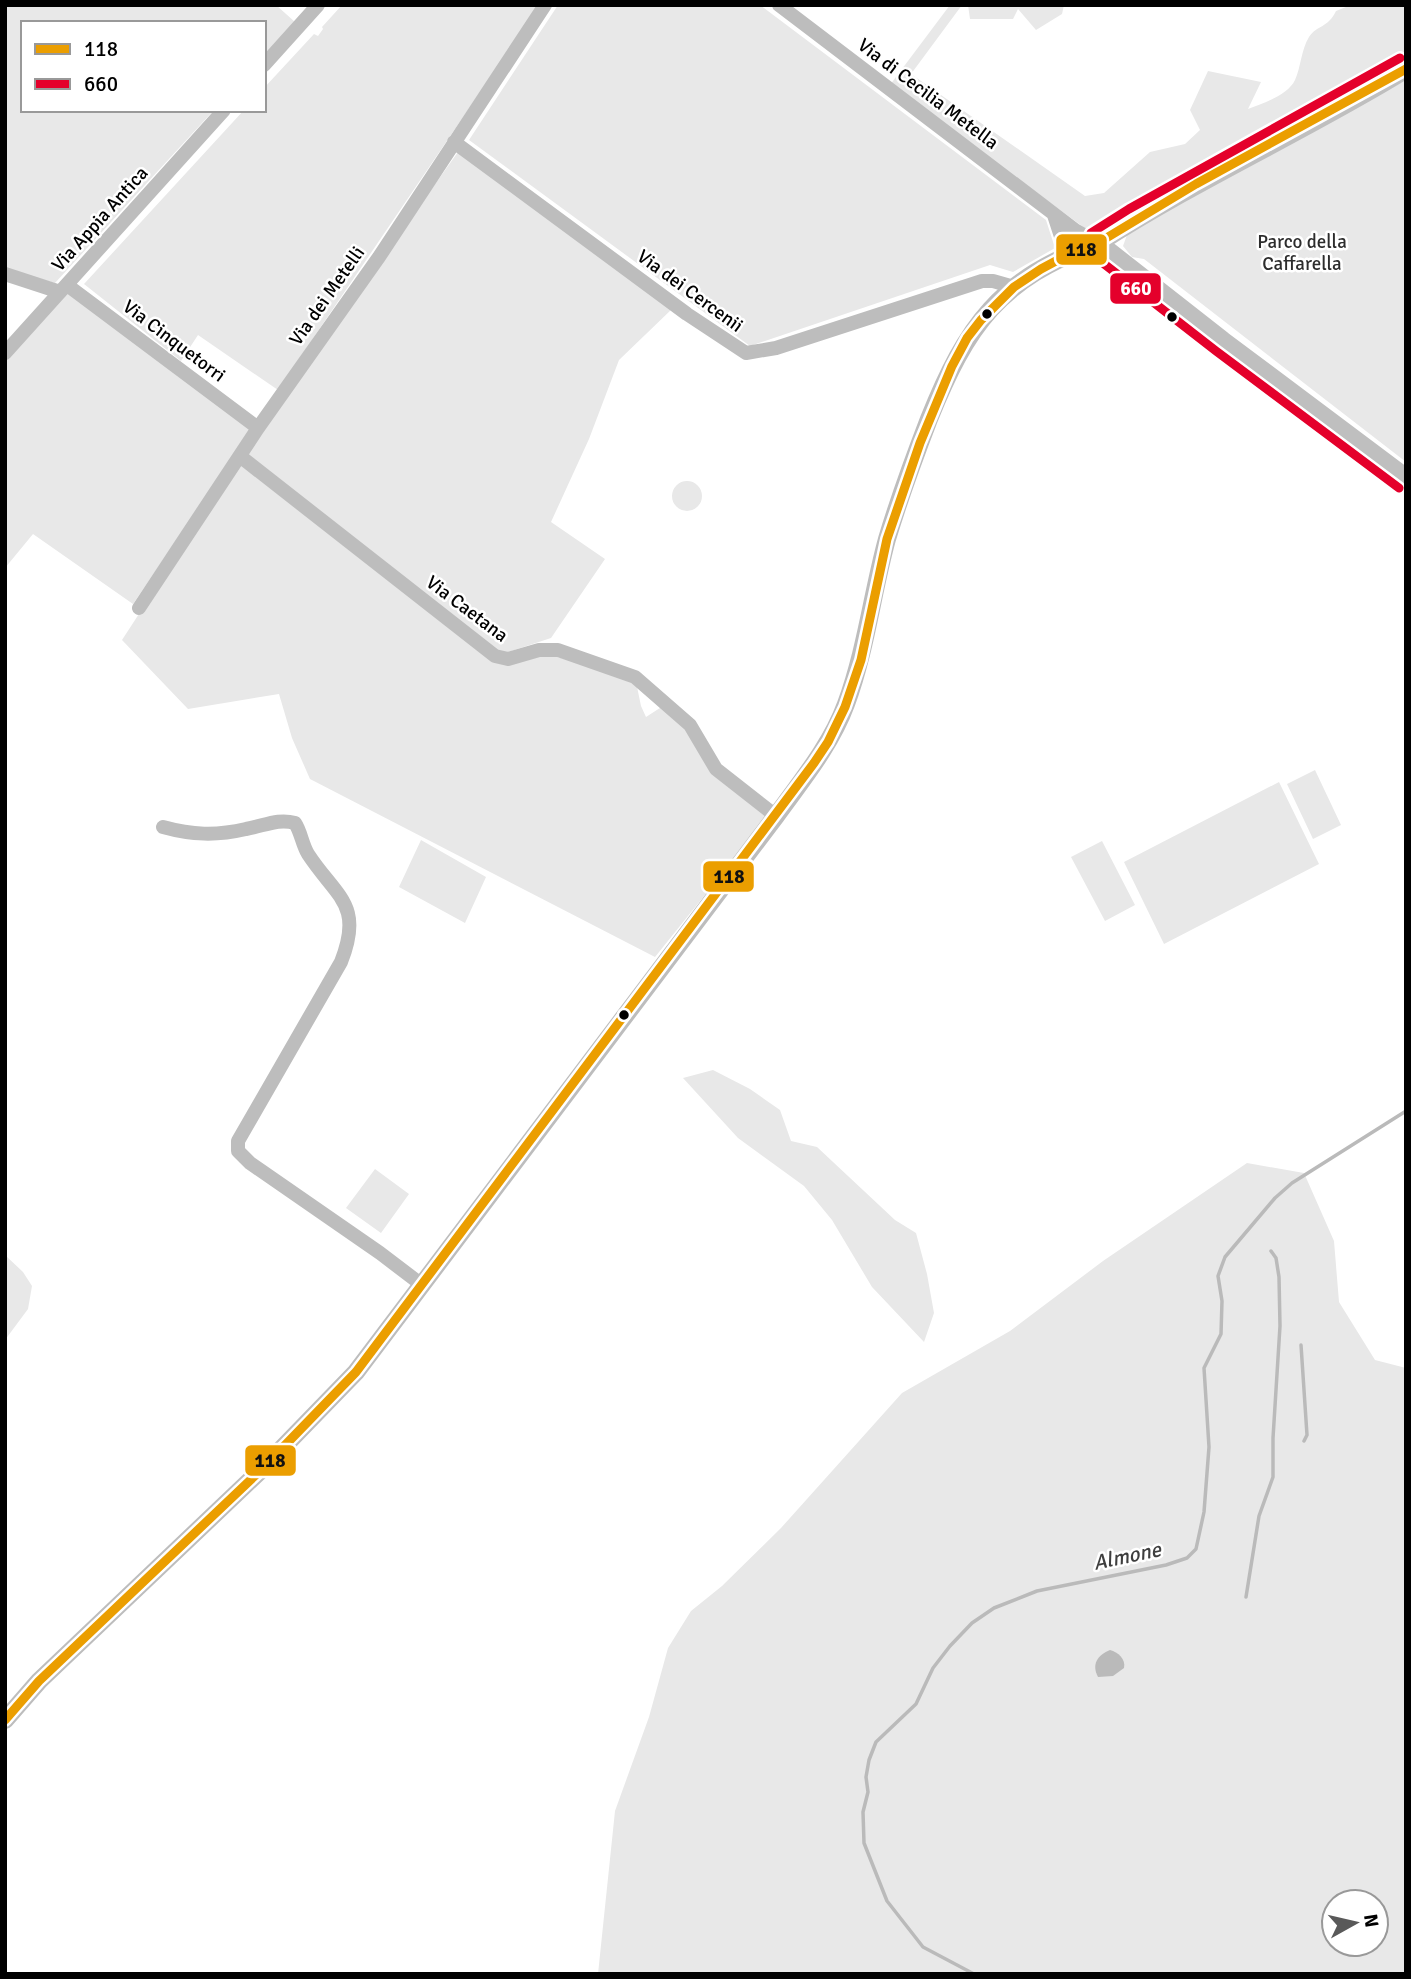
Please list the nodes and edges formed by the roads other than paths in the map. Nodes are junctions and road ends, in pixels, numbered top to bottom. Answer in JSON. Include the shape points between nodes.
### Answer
{"nodes":[{"id":1,"x":318,"y":5,"type":"edge"},
{"id":2,"x":545,"y":5,"type":"edge"},
{"id":3,"x":779,"y":5,"type":"edge"},
{"id":4,"x":266,"y":63,"type":"edge"},
{"id":5,"x":1406,"y":69,"type":"edge"},
{"id":6,"x":222,"y":112,"type":"edge"},
{"id":7,"x":454,"y":142,"type":"junction"},
{"id":8,"x":1054,"y":214,"type":"junction"},
{"id":9,"x":1098,"y":243,"type":"junction"},
{"id":10,"x":1067,"y":255,"type":"junction"},
{"id":11,"x":5,"y":274,"type":"edge"},
{"id":12,"x":1014,"y":287,"type":"junction"},
{"id":13,"x":64,"y":288,"type":"junction"},
{"id":14,"x":5,"y":353,"type":"edge"},
{"id":15,"x":258,"y":428,"type":"junction"},
{"id":16,"x":240,"y":457,"type":"junction"},
{"id":17,"x":1406,"y":478,"type":"edge"},
{"id":18,"x":139,"y":608,"type":"dead end"},
{"id":19,"x":776,"y":816,"type":"junction"},
{"id":20,"x":163,"y":827,"type":"dead end"},
{"id":21,"x":422,"y":1285,"type":"junction"},
{"id":22,"x":5,"y":1720,"type":"edge"}],
"edges":[{"from":1,"to":4,"type":"street"},
{"from":2,"to":7,"type":"street","name":"Via dei Metelli"},
{"from":3,"to":8,"type":"street","name":"Via di Cecilia Metella"},
{"from":5,"to":9,"type":"main road"},
{"from":6,"to":13,"type":"street","name":"Via Appia Antica"},
{"from":7,"to":12,"type":"street","name":"Via dei Cercenii","via":[[746,354],[982,281]]},
{"from":7,"to":15,"type":"street","name":"Via dei Metelli"},
{"from":8,"to":9,"type":"street","name":"Via di Cecilia Metella"},
{"from":8,"to":10,"type":"street"},
{"from":9,"to":10,"type":"street"},
{"from":9,"to":17,"type":"main road"},
{"from":10,"to":12,"type":"street"},
{"from":11,"to":13,"type":"street","name":"Via Cinquetorri"},
{"from":12,"to":19,"type":"street","via":[[974,329],[951,366],[887,540],[861,660],[845,706],[821,752]]},
{"from":13,"to":14,"type":"street","name":"Via Appia Antica"},
{"from":13,"to":15,"type":"street","name":"Via Cinquetorri"},
{"from":15,"to":16,"type":"street","name":"Via dei Metelli"},
{"from":16,"to":18,"type":"street","name":"Via dei Metelli"},
{"from":16,"to":19,"type":"street","name":"Via Caetana","via":[[495,656],[508,659],[558,650],[641,680],[693,729],[716,769]]},
{"from":19,"to":21,"type":"street"},
{"from":20,"to":21,"type":"street","via":[[206,835],[283,820],[295,822],[305,850],[338,891],[351,931],[347,947],[239,1141],[238,1151]]},
{"from":21,"to":22,"type":"street","via":[[364,1363],[324,1407],[44,1676]]}]}
